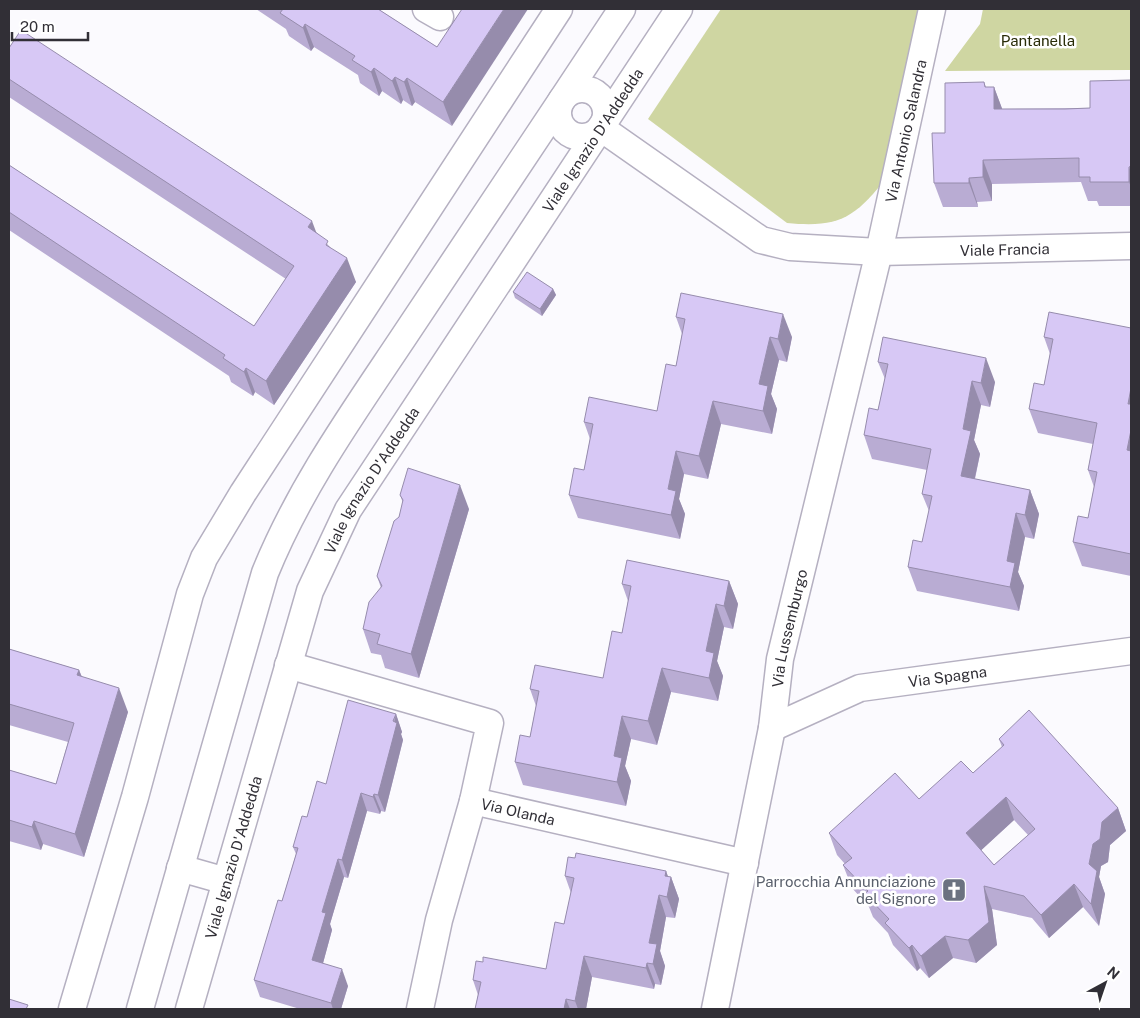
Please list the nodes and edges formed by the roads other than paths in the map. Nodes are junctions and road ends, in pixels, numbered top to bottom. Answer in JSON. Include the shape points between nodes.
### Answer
{"nodes":[{"id":1,"x":560,"y":9,"type":"edge"},
{"id":2,"x":622,"y":9,"type":"edge"},
{"id":3,"x":679,"y":9,"type":"edge"},
{"id":4,"x":932,"y":9,"type":"edge"},
{"id":5,"x":560,"y":102,"type":"junction"},
{"id":6,"x":601,"y":128,"type":"junction"},
{"id":7,"x":1131,"y":246,"type":"edge"},
{"id":8,"x":879,"y":252,"type":"junction"},
{"id":9,"x":1131,"y":651,"type":"edge"},
{"id":10,"x":288,"y":665,"type":"junction"},
{"id":11,"x":772,"y":728,"type":"junction"},
{"id":12,"x":473,"y":801,"type":"junction"},
{"id":13,"x":745,"y":863,"type":"junction"},
{"id":14,"x":180,"y":868,"type":"junction"},
{"id":15,"x":226,"y":881,"type":"junction"},
{"id":16,"x":72,"y":1009,"type":"edge"},
{"id":17,"x":140,"y":1009,"type":"edge"},
{"id":18,"x":189,"y":1009,"type":"edge"},
{"id":19,"x":420,"y":1009,"type":"edge"},
{"id":20,"x":715,"y":1009,"type":"edge"}],
"edges":[{"from":1,"to":16,"type":"street","via":[[243,493],[204,558],[190,594],[135,797]]},
{"from":2,"to":5,"type":"street"},
{"from":3,"to":6,"type":"street","name":"Viale Ignazio D'Addedda"},
{"from":4,"to":8,"type":"street","name":"Via Antonio Salandra"},
{"from":5,"to":6,"type":"street","via":[[558,118],[568,133],[580,138],[588,137]]},
{"from":5,"to":6,"type":"street","via":[[574,90],[593,92],[600,97],[605,108]]},
{"from":5,"to":14,"type":"street","via":[[315,473],[282,530],[265,573]]},
{"from":6,"to":8,"type":"street","name":"Viale Francia","via":[[761,240],[790,247]]},
{"from":6,"to":10,"type":"street","name":"Viale Ignazio D'Addedda","via":[[348,510],[310,590]]},
{"from":7,"to":8,"type":"street","name":"Viale Francia"},
{"from":8,"to":11,"type":"street","name":"Via Lussemburgo","via":[[780,659]]},
{"from":9,"to":11,"type":"street","name":"Via Spagna","via":[[860,688]]},
{"from":10,"to":12,"type":"street","via":[[490,722]]},
{"from":10,"to":15,"type":"street","name":"Viale Ignazio D'Addedda"},
{"from":11,"to":13,"type":"street","name":"Via Lussemburgo"},
{"from":12,"to":13,"type":"street","name":"Via Olanda"},
{"from":12,"to":19,"type":"street","name":"Via Olanda","via":[[439,920]]},
{"from":13,"to":20,"type":"street","name":"Via Lussemburgo"},
{"from":14,"to":15,"type":"street"},
{"from":14,"to":17,"type":"street"},
{"from":15,"to":18,"type":"street","name":"Viale Ignazio D'Addedda"}]}
